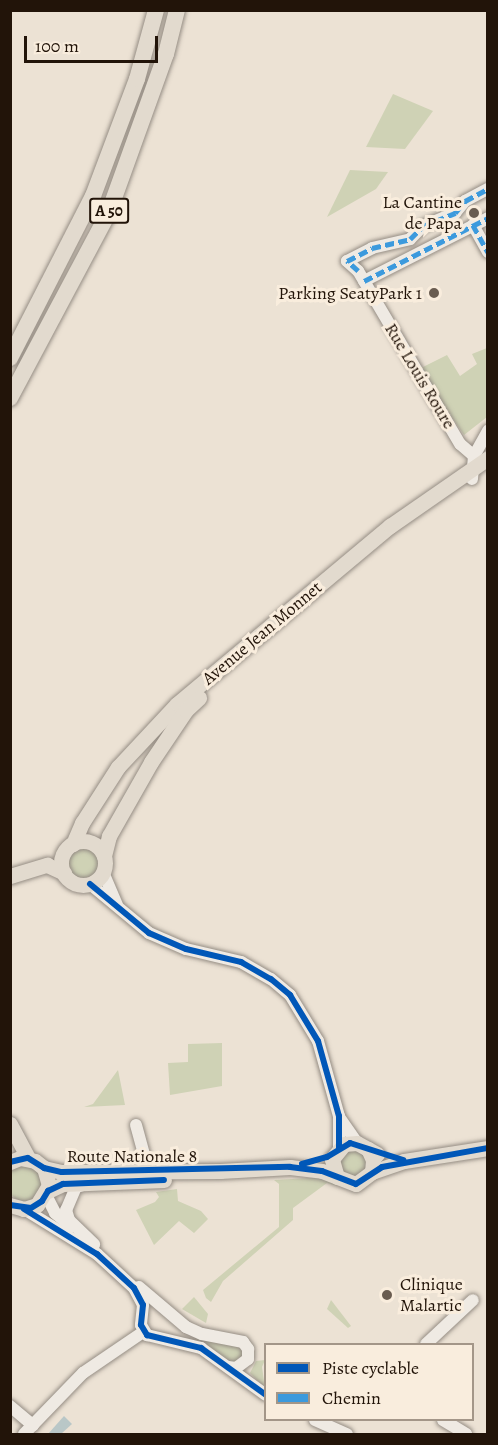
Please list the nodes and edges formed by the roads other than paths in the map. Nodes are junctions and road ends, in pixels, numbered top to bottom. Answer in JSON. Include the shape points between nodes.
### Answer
{"nodes":[{"id":1,"x":156,"y":10,"type":"edge"},
{"id":2,"x":177,"y":10,"type":"edge"},
{"id":3,"x":488,"y":189,"type":"edge"},
{"id":4,"x":488,"y":218,"type":"edge"},
{"id":5,"x":473,"y":225,"type":"junction"},
{"id":6,"x":488,"y":252,"type":"edge"},
{"id":7,"x":361,"y":276,"type":"junction"},
{"id":8,"x":10,"y":358,"type":"edge"},
{"id":9,"x":10,"y":398,"type":"edge"},
{"id":10,"x":487,"y":432,"type":"edge"},
{"id":11,"x":460,"y":444,"type":"junction"},
{"id":12,"x":479,"y":465,"type":"edge"},
{"id":13,"x":69,"y":847,"type":"junction"},
{"id":14,"x":104,"y":856,"type":"junction"},
{"id":15,"x":103,"y":872,"type":"junction"},
{"id":16,"x":18,"y":873,"type":"edge"},
{"id":17,"x":64,"y":873,"type":"junction"},
{"id":18,"x":90,"y":884,"type":"junction"},
{"id":19,"x":119,"y":909,"type":"junction"},
{"id":20,"x":339,"y":1116,"type":"junction"},
{"id":21,"x":10,"y":1124,"type":"edge"},
{"id":22,"x":136,"y":1125,"type":"dead end"},
{"id":23,"x":362,"y":1146,"type":"junction"},
{"id":24,"x":488,"y":1148,"type":"edge"},
{"id":25,"x":337,"y":1150,"type":"junction"},
{"id":26,"x":28,"y":1158,"type":"junction"},
{"id":27,"x":404,"y":1161,"type":"junction"},
{"id":28,"x":10,"y":1162,"type":"edge"},
{"id":29,"x":290,"y":1167,"type":"junction"},
{"id":30,"x":44,"y":1168,"type":"junction"},
{"id":31,"x":372,"y":1172,"type":"junction"},
{"id":32,"x":150,"y":1176,"type":"junction"},
{"id":33,"x":337,"y":1177,"type":"junction"},
{"id":34,"x":88,"y":1184,"type":"junction"},
{"id":35,"x":47,"y":1193,"type":"junction"},
{"id":36,"x":17,"y":1207,"type":"edge"},
{"id":37,"x":92,"y":1242,"type":"junction"},
{"id":38,"x":473,"y":1300,"type":"dead end"},
{"id":39,"x":162,"y":1308,"type":"junction"},
{"id":40,"x":142,"y":1314,"type":"junction"},
{"id":41,"x":143,"y":1332,"type":"junction"},
{"id":42,"x":427,"y":1343,"type":"edge"},
{"id":43,"x":243,"y":1364,"type":"junction"},
{"id":44,"x":228,"y":1367,"type":"junction"},
{"id":45,"x":254,"y":1388,"type":"junction"},
{"id":46,"x":264,"y":1394,"type":"edge"},
{"id":47,"x":10,"y":1406,"type":"edge"},
{"id":48,"x":446,"y":1421,"type":"edge"},
{"id":49,"x":331,"y":1422,"type":"edge"},
{"id":50,"x":33,"y":1425,"type":"junction"},
{"id":51,"x":24,"y":1434,"type":"edge"},
{"id":52,"x":348,"y":1434,"type":"edge"},
{"id":53,"x":466,"y":1434,"type":"edge"}],
"edges":[{"from":1,"to":8,"type":"highway","number":"A 50","via":[[134,88],[93,196]]},
{"from":2,"to":9,"type":"highway","number":"A 50","via":[[159,76],[109,212]]},
{"from":3,"to":7,"type":"street","via":[[465,201],[455,213],[423,226],[410,239],[372,248],[347,261]]},
{"from":4,"to":5,"type":"street"},
{"from":5,"to":6,"type":"street"},
{"from":5,"to":7,"type":"street"},
{"from":7,"to":11,"type":"street","name":"Rue Louis Roure"},
{"from":10,"to":11,"type":"street"},
{"from":10,"to":12,"type":"street"},
{"from":11,"to":12,"type":"street","name":"Rue Louis Roure"},
{"from":12,"to":13,"type":"main road","name":"Avenue Jean Monnet","via":[[390,526],[177,704],[112,775]]},
{"from":12,"to":14,"type":"main road","name":"Avenue Jean Monnet","via":[[228,670],[186,710],[109,836]]},
{"from":13,"to":14,"type":"main road","via":[[92,843]]},
{"from":13,"to":16,"type":"main road"},
{"from":13,"to":17,"type":"main road","via":[[62,862]]},
{"from":14,"to":15,"type":"main road"},
{"from":15,"to":18,"type":"main road"},
{"from":15,"to":19,"type":"street"},
{"from":16,"to":17,"type":"main road","via":[[47,865]]},
{"from":17,"to":18,"type":"main road","via":[[76,884]]},
{"from":18,"to":19,"type":"street"},
{"from":19,"to":20,"type":"street","via":[[149,933],[186,950],[241,962],[272,979],[290,995],[318,1041]]},
{"from":20,"to":23,"type":"street"},
{"from":20,"to":25,"type":"street"},
{"from":21,"to":26,"type":"main road"},
{"from":22,"to":32,"type":"street"},
{"from":23,"to":25,"type":"main road"},
{"from":23,"to":27,"type":"main road"},
{"from":23,"to":31,"type":"main road","via":[[373,1160]]},
{"from":24,"to":27,"type":"main road"},
{"from":25,"to":29,"type":"main road","name":"Route Nationale 8"},
{"from":25,"to":33,"type":"main road","via":[[332,1166]]},
{"from":26,"to":28,"type":"main road"},
{"from":26,"to":30,"type":"main road"},
{"from":27,"to":31,"type":"main road"},
{"from":29,"to":32,"type":"main road","name":"Route Nationale 8"},
{"from":29,"to":33,"type":"main road","name":"Route Nationale 8"},
{"from":30,"to":32,"type":"main road","name":"Route Nationale 8"},
{"from":30,"to":35,"type":"main road"},
{"from":31,"to":33,"type":"main road","via":[[356,1184]]},
{"from":32,"to":34,"type":"main road","name":"Route Nationale 8"},
{"from":34,"to":35,"type":"main road","name":"Route Nationale 8","via":[[63,1184]]},
{"from":34,"to":37,"type":"street","via":[[76,1187],[66,1210],[69,1220]]},
{"from":35,"to":36,"type":"main road","name":"Route Nationale 8","via":[[37,1205]]},
{"from":35,"to":37,"type":"street","via":[[54,1213]]},
{"from":36,"to":40,"type":"street","via":[[97,1254],[139,1293]]},
{"from":37,"to":39,"type":"street"},
{"from":38,"to":42,"type":"street"},
{"from":39,"to":40,"type":"street","via":[[149,1308]]},
{"from":39,"to":43,"type":"street","via":[[202,1334],[243,1342],[249,1354]]},
{"from":40,"to":41,"type":"street"},
{"from":41,"to":44,"type":"street","via":[[151,1337],[190,1343]]},
{"from":41,"to":50,"type":"street","via":[[83,1373]]},
{"from":43,"to":44,"type":"street"},
{"from":43,"to":45,"type":"street"},
{"from":44,"to":45,"type":"street"},
{"from":45,"to":46,"type":"street"},
{"from":47,"to":50,"type":"street"},
{"from":48,"to":53,"type":"street"},
{"from":49,"to":52,"type":"street"},
{"from":50,"to":51,"type":"street"}]}
